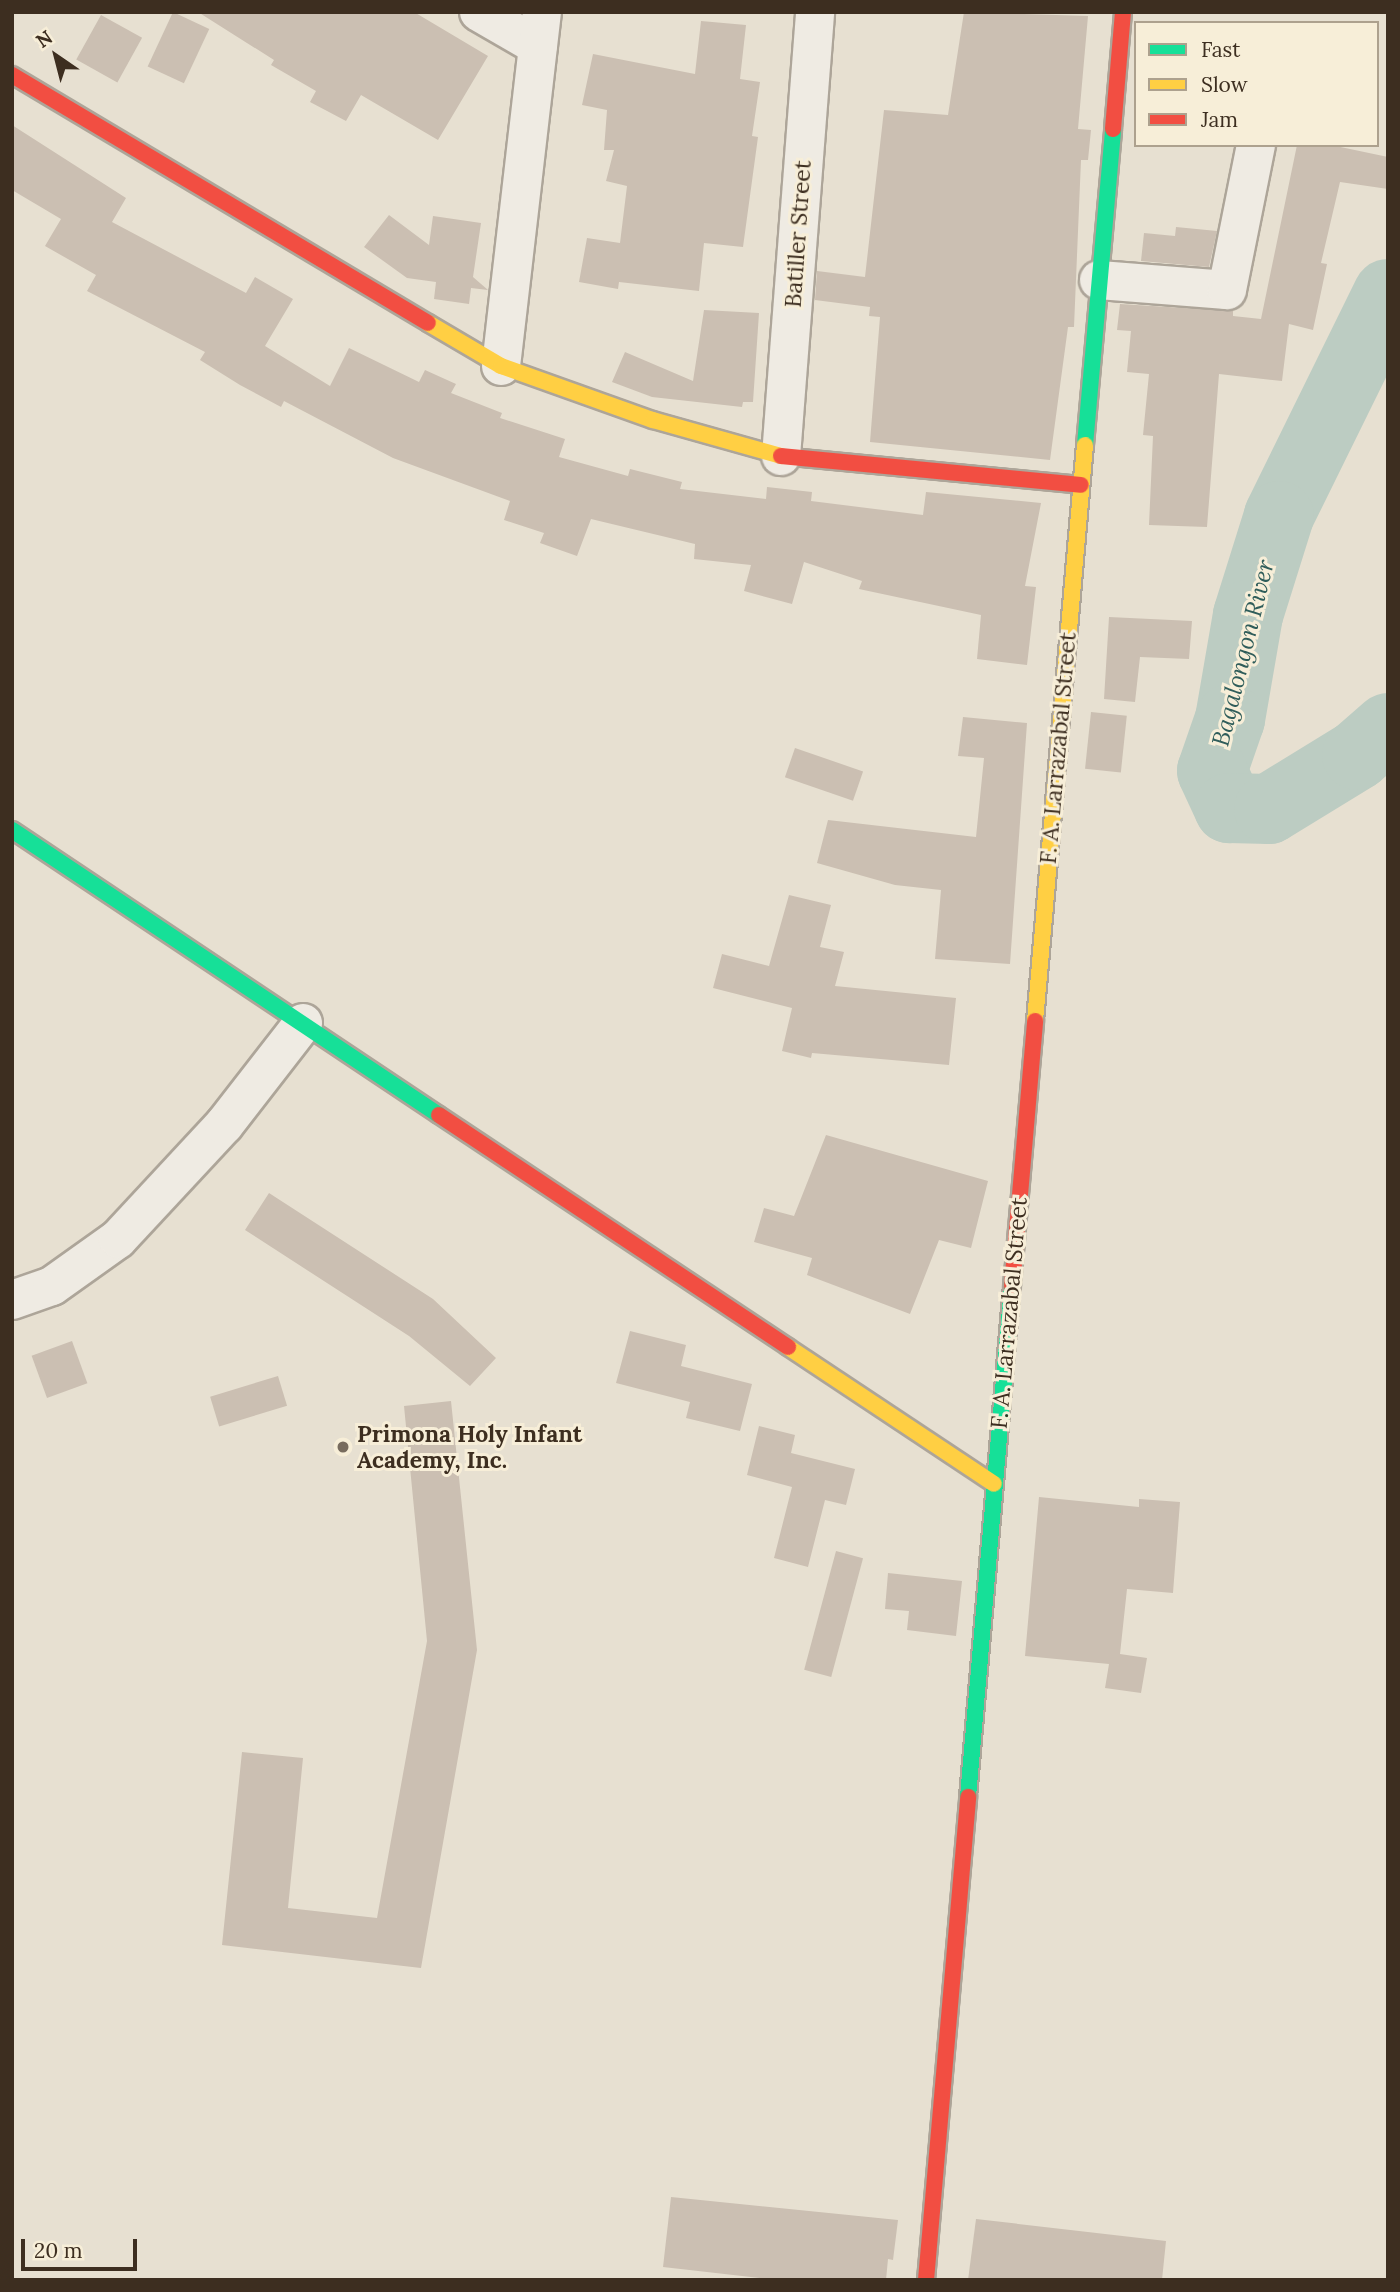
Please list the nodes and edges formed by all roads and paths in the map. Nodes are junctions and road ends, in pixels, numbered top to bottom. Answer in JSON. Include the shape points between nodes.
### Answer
{"nodes":[{"id":1,"x":479,"y":12,"type":"edge"},
{"id":2,"x":815,"y":12,"type":"edge"},
{"id":3,"x":1124,"y":12,"type":"edge"},
{"id":4,"x":540,"y":29,"type":"edge"},
{"id":5,"x":12,"y":75,"type":"edge"},
{"id":6,"x":1256,"y":147,"type":"edge"},
{"id":7,"x":1099,"y":280,"type":"junction"},
{"id":8,"x":500,"y":366,"type":"junction"},
{"id":9,"x":781,"y":456,"type":"junction"},
{"id":10,"x":1081,"y":485,"type":"junction"},
{"id":11,"x":12,"y":830,"type":"edge"},
{"id":12,"x":303,"y":1023,"type":"junction"},
{"id":13,"x":12,"y":1300,"type":"edge"},
{"id":14,"x":994,"y":1484,"type":"junction"},
{"id":15,"x":926,"y":2280,"type":"edge"}],
"edges":[{"from":1,"to":4,"type":"street"},
{"from":2,"to":9,"type":"street","name":"Batiller Street"},
{"from":3,"to":7,"type":"street","name":"F. A. Larrazabal Street"},
{"from":4,"to":8,"type":"street"},
{"from":5,"to":8,"type":"street"},
{"from":6,"to":7,"type":"street","via":[[1227,290]]},
{"from":7,"to":10,"type":"street","name":"F. A. Larrazabal Street"},
{"from":8,"to":9,"type":"street","via":[[653,420]]},
{"from":9,"to":10,"type":"street"},
{"from":10,"to":14,"type":"street","name":"F. A. Larrazabal Street"},
{"from":11,"to":12,"type":"street"},
{"from":12,"to":13,"type":"street","via":[[223,1125],[118,1240],[52,1286]]},
{"from":12,"to":14,"type":"street"},
{"from":14,"to":15,"type":"street","name":"F. A. Larrazabal Street"}]}
